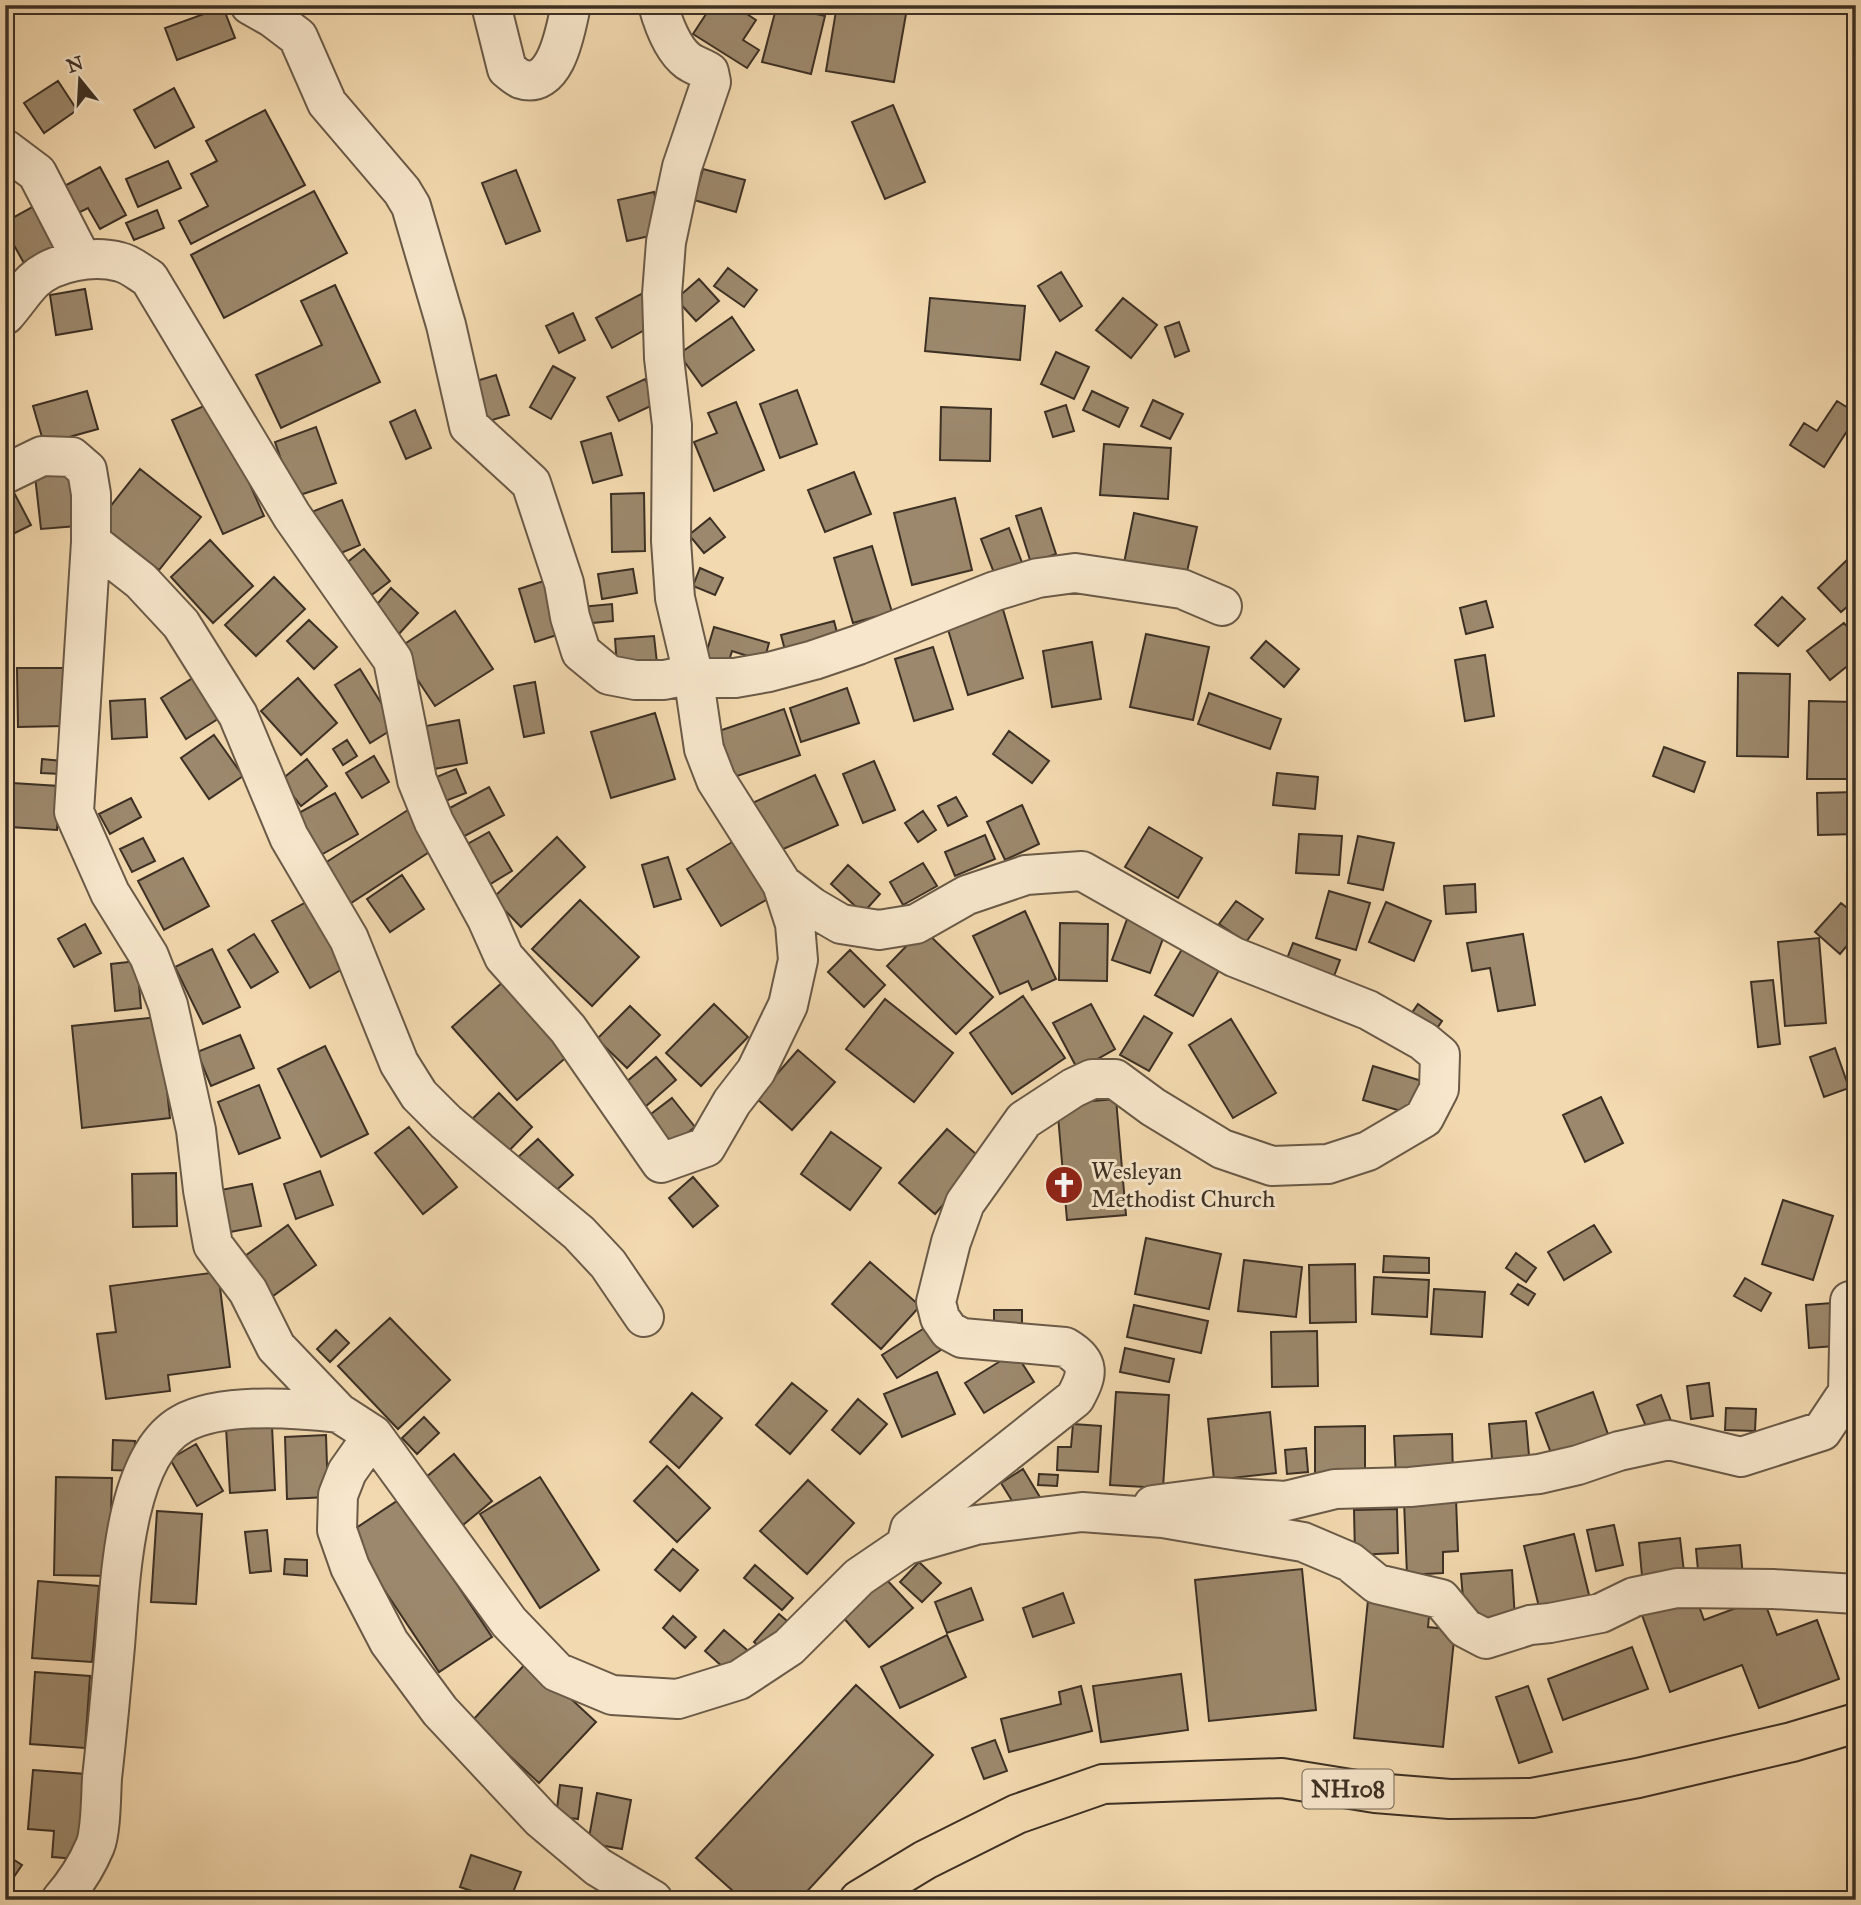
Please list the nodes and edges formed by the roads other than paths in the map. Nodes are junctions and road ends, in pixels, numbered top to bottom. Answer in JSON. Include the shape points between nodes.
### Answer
{"nodes":[{"id":1,"x":250,"y":5,"type":"edge"},
{"id":2,"x":491,"y":5,"type":"edge"},
{"id":3,"x":571,"y":5,"type":"edge"},
{"id":4,"x":658,"y":5,"type":"edge"},
{"id":5,"x":5,"y":149,"type":"edge"},
{"id":6,"x":82,"y":260,"type":"junction"},
{"id":7,"x":5,"y":315,"type":"edge"},
{"id":8,"x":5,"y":474,"type":"edge"},
{"id":9,"x":91,"y":542,"type":"junction"},
{"id":10,"x":1222,"y":606,"type":"dead end"},
{"id":11,"x":693,"y":674,"type":"junction"},
{"id":12,"x":782,"y":884,"type":"junction"},
{"id":13,"x":1850,"y":1301,"type":"dead end"},
{"id":14,"x":644,"y":1317,"type":"dead end"},
{"id":15,"x":339,"y":1413,"type":"junction"},
{"id":16,"x":373,"y":1435,"type":"junction"},
{"id":17,"x":1125,"y":1514,"type":"junction"},
{"id":18,"x":906,"y":1545,"type":"junction"},
{"id":19,"x":1856,"y":1594,"type":"edge"},
{"id":20,"x":1856,"y":1723,"type":"edge"},
{"id":21,"x":61,"y":1900,"type":"edge"},
{"id":22,"x":653,"y":1900,"type":"edge"},
{"id":23,"x":859,"y":1900,"type":"edge"}],
"edges":[{"from":1,"to":11,"type":"street","via":[[298,37],[327,103],[411,205],[446,324],[469,426],[531,483],[581,652],[609,675],[664,680]]},
{"from":2,"to":3,"type":"street","via":[[507,69],[521,79],[536,79],[550,69],[561,48]]},
{"from":4,"to":11,"type":"street","via":[[681,53],[709,72],[711,82],[682,167],[666,242],[662,294],[672,425],[673,575]]},
{"from":5,"to":6,"type":"street","via":[[37,173]]},
{"from":6,"to":7,"type":"street","via":[[34,280]]},
{"from":6,"to":12,"type":"street","via":[[122,262],[149,278],[292,516],[393,660],[417,780],[503,957],[568,1029],[661,1163],[706,1147],[757,1071],[788,1005],[798,960],[795,924]]},
{"from":8,"to":9,"type":"street","via":[[42,457],[72,457],[87,470]]},
{"from":9,"to":14,"type":"street","via":[[141,581],[180,624],[238,715],[289,837],[349,939],[400,1063],[419,1095],[579,1233],[608,1264]]},
{"from":9,"to":15,"type":"street","via":[[74,812],[110,893],[149,956],[168,1005],[196,1130],[213,1245],[248,1291],[276,1347]]},
{"from":10,"to":11,"type":"street","via":[[1182,589],[1075,573],[995,591],[814,660],[735,678]]},
{"from":11,"to":12,"type":"street","via":[[704,749],[716,780]]},
{"from":12,"to":18,"type":"street","via":[[841,924],[879,930],[916,924],[967,895],[1026,875],[1082,871],[1234,957],[1368,1010],[1440,1055],[1440,1089],[1424,1118],[1368,1151],[1328,1164],[1272,1166],[1222,1149],[1115,1079],[1092,1079],[1024,1120],[965,1203],[936,1302],[949,1331],[962,1338],[1065,1347],[1085,1365],[1084,1381],[1075,1398],[911,1529]]},
{"from":13,"to":17,"type":"street","via":[[1848,1392],[1822,1431],[1741,1457],[1668,1440],[1539,1474],[1410,1487],[1335,1489],[1286,1501],[1202,1499]]},
{"from":15,"to":16,"type":"street"},
{"from":15,"to":21,"type":"street","via":[[284,1408],[211,1415],[182,1424],[160,1444],[139,1485],[124,1538],[96,1844]]},
{"from":16,"to":18,"type":"street","via":[[509,1622],[557,1672],[612,1695],[678,1699],[739,1680],[789,1647],[859,1577]]},
{"from":16,"to":22,"type":"street","via":[[338,1494],[337,1530],[350,1567],[389,1642],[440,1711],[541,1819],[598,1867]]},
{"from":17,"to":18,"type":"street","via":[[1082,1512],[976,1525]]},
{"from":17,"to":19,"type":"street","via":[[1303,1542],[1350,1562],[1377,1584],[1441,1599],[1465,1628],[1486,1639],[1530,1625],[1601,1613],[1634,1597],[1677,1588]]},
{"from":20,"to":23,"type":"highway","number":"NH108","via":[[1663,1772],[1532,1798],[1450,1799],[1282,1778],[1102,1784],[1017,1814],[925,1860]]}]}
